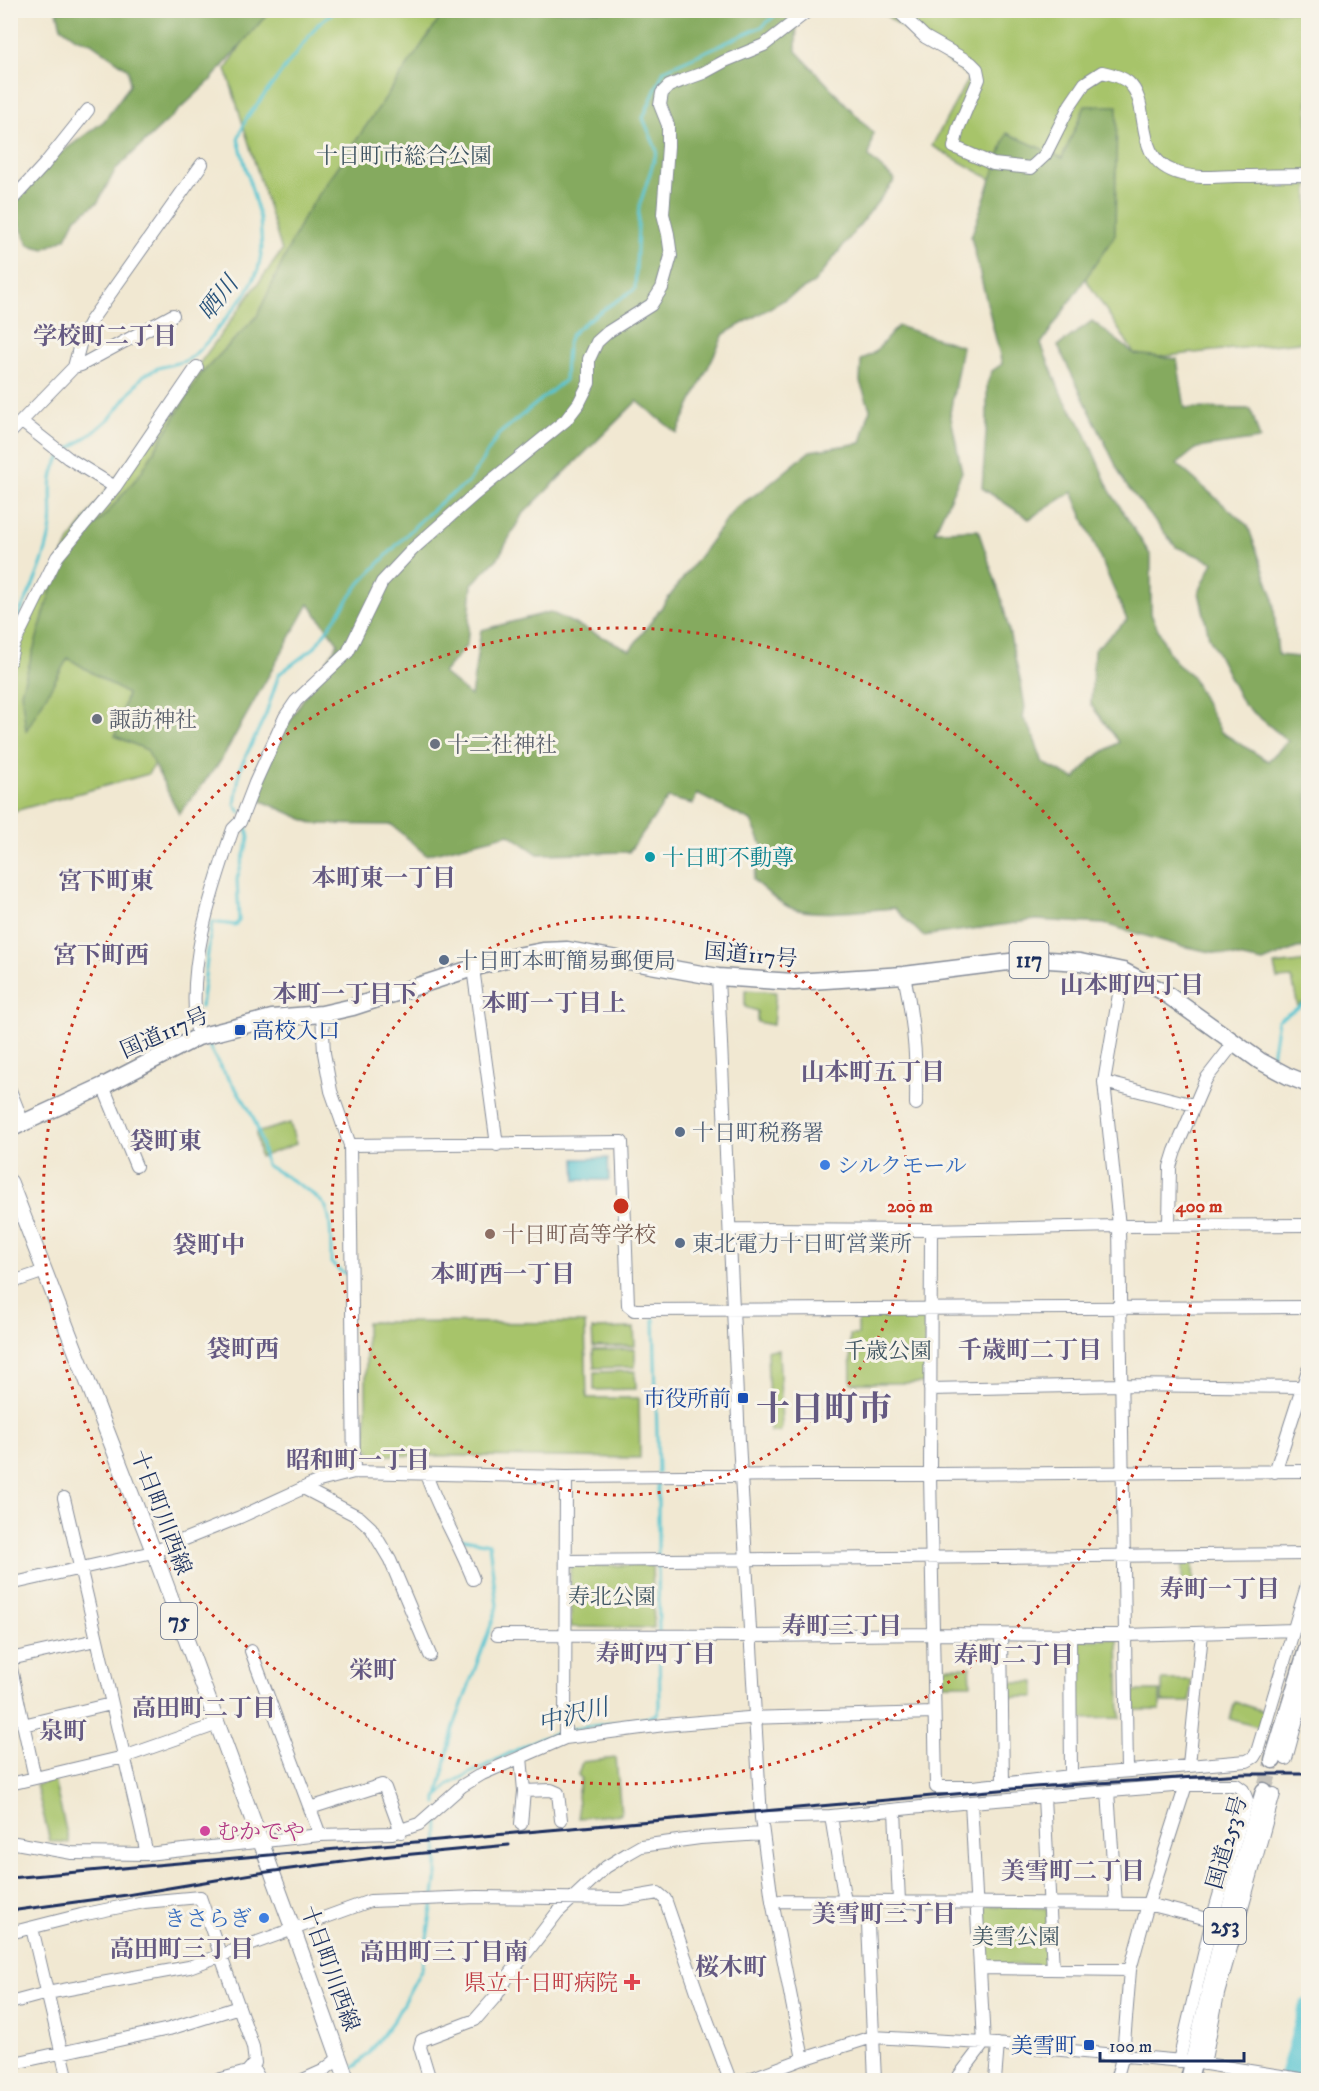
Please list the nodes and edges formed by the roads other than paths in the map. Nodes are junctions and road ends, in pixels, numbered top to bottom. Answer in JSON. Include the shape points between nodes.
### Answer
{"nodes":[{"id":1,"x":808,"y":10,"type":"edge"},
{"id":2,"x":897,"y":10,"type":"edge"},
{"id":3,"x":88,"y":110,"type":"dead end"},
{"id":4,"x":202,"y":164,"type":"dead end"},
{"id":5,"x":1308,"y":175,"type":"edge"},
{"id":6,"x":10,"y":202,"type":"edge"},
{"id":7,"x":173,"y":315,"type":"dead end"},
{"id":8,"x":74,"y":367,"type":"junction"},
{"id":9,"x":197,"y":367,"type":"dead end"},
{"id":10,"x":22,"y":422,"type":"junction"},
{"id":11,"x":10,"y":433,"type":"edge"},
{"id":12,"x":115,"y":487,"type":"junction"},
{"id":13,"x":12,"y":645,"type":"edge"},
{"id":14,"x":10,"y":661,"type":"edge"},
{"id":15,"x":473,"y":968,"type":"junction"},
{"id":16,"x":1123,"y":971,"type":"junction"},
{"id":17,"x":904,"y":975,"type":"junction"},
{"id":18,"x":718,"y":977,"type":"junction"},
{"id":19,"x":322,"y":1014,"type":"junction"},
{"id":20,"x":198,"y":1037,"type":"junction"},
{"id":21,"x":1234,"y":1043,"type":"junction"},
{"id":22,"x":1104,"y":1082,"type":"junction"},
{"id":23,"x":1308,"y":1084,"type":"edge"},
{"id":24,"x":103,"y":1086,"type":"junction"},
{"id":25,"x":10,"y":1090,"type":"edge"},
{"id":26,"x":916,"y":1104,"type":"dead end"},
{"id":27,"x":1194,"y":1105,"type":"junction"},
{"id":28,"x":17,"y":1126,"type":"edge"},
{"id":29,"x":496,"y":1144,"type":"junction"},
{"id":30,"x":350,"y":1145,"type":"junction"},
{"id":31,"x":136,"y":1166,"type":"dead end"},
{"id":32,"x":10,"y":1182,"type":"edge"},
{"id":33,"x":1169,"y":1225,"type":"junction"},
{"id":34,"x":1308,"y":1225,"type":"edge"},
{"id":35,"x":1119,"y":1226,"type":"junction"},
{"id":36,"x":730,"y":1229,"type":"junction"},
{"id":37,"x":931,"y":1230,"type":"junction"},
{"id":38,"x":45,"y":1271,"type":"junction"},
{"id":39,"x":10,"y":1283,"type":"edge"},
{"id":40,"x":1308,"y":1307,"type":"edge"},
{"id":41,"x":930,"y":1308,"type":"junction"},
{"id":42,"x":1120,"y":1308,"type":"junction"},
{"id":43,"x":734,"y":1310,"type":"junction"},
{"id":44,"x":1308,"y":1370,"type":"edge"},
{"id":45,"x":1122,"y":1384,"type":"junction"},
{"id":46,"x":1303,"y":1387,"type":"junction"},
{"id":47,"x":930,"y":1389,"type":"junction"},
{"id":48,"x":1308,"y":1471,"type":"edge"},
{"id":49,"x":354,"y":1472,"type":"junction"},
{"id":50,"x":1275,"y":1472,"type":"junction"},
{"id":51,"x":1124,"y":1473,"type":"junction"},
{"id":52,"x":426,"y":1474,"type":"junction"},
{"id":53,"x":930,"y":1474,"type":"junction"},
{"id":54,"x":742,"y":1476,"type":"junction"},
{"id":55,"x":566,"y":1477,"type":"junction"},
{"id":56,"x":303,"y":1488,"type":"junction"},
{"id":57,"x":64,"y":1498,"type":"dead end"},
{"id":58,"x":153,"y":1552,"type":"junction"},
{"id":59,"x":1308,"y":1554,"type":"edge"},
{"id":60,"x":1125,"y":1556,"type":"junction"},
{"id":61,"x":932,"y":1558,"type":"junction"},
{"id":62,"x":747,"y":1560,"type":"junction"},
{"id":63,"x":566,"y":1562,"type":"junction"},
{"id":64,"x":79,"y":1569,"type":"junction"},
{"id":65,"x":473,"y":1579,"type":"dead end"},
{"id":66,"x":1308,"y":1582,"type":"edge"},
{"id":67,"x":10,"y":1584,"type":"edge"},
{"id":68,"x":1294,"y":1630,"type":"junction"},
{"id":69,"x":1203,"y":1633,"type":"junction"},
{"id":70,"x":933,"y":1634,"type":"junction"},
{"id":71,"x":1001,"y":1634,"type":"junction"},
{"id":72,"x":1070,"y":1634,"type":"junction"},
{"id":73,"x":497,"y":1635,"type":"dead end"},
{"id":74,"x":1126,"y":1635,"type":"junction"},
{"id":75,"x":566,"y":1636,"type":"junction"},
{"id":76,"x":751,"y":1636,"type":"junction"},
{"id":77,"x":96,"y":1640,"type":"junction"},
{"id":78,"x":1308,"y":1646,"type":"edge"},
{"id":79,"x":251,"y":1651,"type":"dead end"},
{"id":80,"x":430,"y":1655,"type":"dead end"},
{"id":81,"x":10,"y":1659,"type":"edge"},
{"id":82,"x":10,"y":1664,"type":"edge"},
{"id":83,"x":1308,"y":1679,"type":"edge"},
{"id":84,"x":111,"y":1704,"type":"junction"},
{"id":85,"x":934,"y":1713,"type":"junction"},
{"id":86,"x":755,"y":1717,"type":"junction"},
{"id":87,"x":218,"y":1724,"type":"junction"},
{"id":88,"x":23,"y":1725,"type":"junction"},
{"id":89,"x":565,"y":1738,"type":"junction"},
{"id":90,"x":124,"y":1757,"type":"junction"},
{"id":91,"x":521,"y":1757,"type":"junction"},
{"id":92,"x":1279,"y":1760,"type":"joint"},
{"id":93,"x":1189,"y":1766,"type":"junction"},
{"id":94,"x":1127,"y":1772,"type":"junction"},
{"id":95,"x":1071,"y":1776,"type":"junction"},
{"id":96,"x":35,"y":1778,"type":"junction"},
{"id":97,"x":10,"y":1784,"type":"edge"},
{"id":98,"x":1003,"y":1784,"type":"junction"},
{"id":99,"x":1186,"y":1785,"type":"junction"},
{"id":100,"x":524,"y":1791,"type":"junction"},
{"id":101,"x":1108,"y":1792,"type":"junction"},
{"id":102,"x":1269,"y":1793,"type":"tunnel mouth"},
{"id":103,"x":1044,"y":1797,"type":"junction"},
{"id":104,"x":971,"y":1802,"type":"junction"},
{"id":105,"x":310,"y":1808,"type":"junction"},
{"id":106,"x":895,"y":1810,"type":"junction"},
{"id":107,"x":831,"y":1816,"type":"junction"},
{"id":108,"x":761,"y":1818,"type":"junction"},
{"id":109,"x":561,"y":1820,"type":"dead end"},
{"id":110,"x":521,"y":1824,"type":"dead end"},
{"id":111,"x":401,"y":1832,"type":"junction"},
{"id":112,"x":762,"y":1834,"type":"junction"},
{"id":113,"x":320,"y":1835,"type":"junction"},
{"id":114,"x":10,"y":1842,"type":"edge"},
{"id":115,"x":261,"y":1842,"type":"junction"},
{"id":116,"x":147,"y":1854,"type":"junction"},
{"id":117,"x":571,"y":1899,"type":"junction"},
{"id":118,"x":772,"y":1901,"type":"junction"},
{"id":119,"x":845,"y":1902,"type":"junction"},
{"id":120,"x":867,"y":1902,"type":"junction"},
{"id":121,"x":899,"y":1902,"type":"junction"},
{"id":122,"x":976,"y":1902,"type":"junction"},
{"id":123,"x":1049,"y":1903,"type":"junction"},
{"id":124,"x":1116,"y":1904,"type":"junction"},
{"id":125,"x":1148,"y":1904,"type":"junction"},
{"id":126,"x":1212,"y":1920,"type":"junction"},
{"id":127,"x":32,"y":1928,"type":"junction"},
{"id":128,"x":293,"y":1929,"type":"junction"},
{"id":129,"x":10,"y":1933,"type":"edge"},
{"id":130,"x":221,"y":1955,"type":"junction"},
{"id":131,"x":980,"y":1968,"type":"junction"},
{"id":132,"x":1053,"y":1969,"type":"junction"},
{"id":133,"x":1130,"y":1970,"type":"junction"},
{"id":134,"x":47,"y":1993,"type":"junction"},
{"id":135,"x":10,"y":2002,"type":"edge"},
{"id":136,"x":239,"y":2007,"type":"junction"},
{"id":137,"x":872,"y":2037,"type":"junction"},
{"id":138,"x":984,"y":2043,"type":"junction"},
{"id":139,"x":998,"y":2044,"type":"junction"},
{"id":140,"x":61,"y":2052,"type":"junction"},
{"id":141,"x":1123,"y":2055,"type":"junction"},
{"id":142,"x":803,"y":2058,"type":"junction"},
{"id":143,"x":340,"y":2060,"type":"junction"},
{"id":144,"x":1192,"y":2062,"type":"junction"},
{"id":145,"x":10,"y":2064,"type":"edge"},
{"id":146,"x":252,"y":2066,"type":"junction"},
{"id":147,"x":68,"y":2080,"type":"edge"},
{"id":148,"x":218,"y":2080,"type":"edge"},
{"id":149,"x":260,"y":2080,"type":"edge"},
{"id":150,"x":303,"y":2080,"type":"edge"},
{"id":151,"x":347,"y":2080,"type":"edge"},
{"id":152,"x":430,"y":2080,"type":"edge"},
{"id":153,"x":730,"y":2080,"type":"edge"},
{"id":154,"x":747,"y":2080,"type":"edge"},
{"id":155,"x":875,"y":2080,"type":"edge"},
{"id":156,"x":956,"y":2080,"type":"edge"},
{"id":157,"x":994,"y":2080,"type":"edge"},
{"id":158,"x":1116,"y":2080,"type":"edge"},
{"id":159,"x":1189,"y":2080,"type":"edge"},
{"id":160,"x":1307,"y":2080,"type":"edge"}],
"edges":[{"from":1,"to":20,"type":"street","via":[[765,45],[669,86],[662,93],[660,105],[668,125],[663,214],[670,256],[662,288],[651,305],[597,342],[589,359],[589,383],[566,420],[466,502],[382,582],[348,652],[296,701],[285,717],[240,822],[233,829],[207,909],[194,988]]},
{"from":2,"to":5,"type":"street","via":[[925,37],[977,69],[979,79],[954,147],[993,164],[1031,168],[1045,155],[1085,83],[1102,72],[1117,75],[1130,84],[1138,100],[1149,148],[1158,161],[1174,172],[1197,177]]},
{"from":3,"to":6,"type":"street"},
{"from":4,"to":8,"type":"street","via":[[90,322]]},
{"from":7,"to":8,"type":"street"},
{"from":8,"to":10,"type":"street"},
{"from":9,"to":12,"type":"street"},
{"from":10,"to":11,"type":"street"},
{"from":10,"to":12,"type":"street","via":[[68,458]]},
{"from":12,"to":13,"type":"street","via":[[57,556]]},
{"from":13,"to":14,"type":"street"},
{"from":15,"to":18,"type":"highway","name":"国道117号","number":"117","via":[[537,952],[567,950]]},
{"from":15,"to":19,"type":"highway","name":"国道117号","number":"117","via":[[359,1006]]},
{"from":15,"to":29,"type":"street"},
{"from":16,"to":17,"type":"highway","name":"国道117号","number":"117","via":[[1080,962],[1033,959]]},
{"from":16,"to":21,"type":"highway","name":"国道117号","number":"117","via":[[1162,992]]},
{"from":16,"to":22,"type":"street"},
{"from":17,"to":18,"type":"highway","name":"国道117号","number":"117","via":[[794,982]]},
{"from":17,"to":26,"type":"street","via":[[917,1059]]},
{"from":18,"to":36,"type":"street"},
{"from":19,"to":20,"type":"highway","name":"国道117号","number":"117","via":[[272,1018]]},
{"from":19,"to":30,"type":"street","via":[[331,1091]]},
{"from":20,"to":24,"type":"highway","name":"国道117号","number":"117"},
{"from":21,"to":23,"type":"highway","name":"国道117号","number":"117"},
{"from":21,"to":27,"type":"street","via":[[1206,1078]]},
{"from":22,"to":27,"type":"street"},
{"from":22,"to":35,"type":"street"},
{"from":24,"to":28,"type":"highway","name":"国道117号","number":"117"},
{"from":24,"to":31,"type":"street"},
{"from":25,"to":28,"type":"street"},
{"from":27,"to":33,"type":"street","via":[[1170,1167]]},
{"from":29,"to":30,"type":"street"},
{"from":29,"to":43,"type":"street","via":[[622,1142],[628,1305],[634,1310]]},
{"from":30,"to":49,"type":"street"},
{"from":32,"to":38,"type":"main road","name":"十日町川西線","number":"75"},
{"from":33,"to":34,"type":"street"},
{"from":33,"to":35,"type":"street"},
{"from":35,"to":37,"type":"street"},
{"from":35,"to":42,"type":"street"},
{"from":36,"to":37,"type":"street"},
{"from":36,"to":43,"type":"street"},
{"from":37,"to":41,"type":"street"},
{"from":38,"to":39,"type":"street"},
{"from":38,"to":58,"type":"main road","name":"十日町川西線","number":"75"},
{"from":40,"to":42,"type":"street"},
{"from":41,"to":42,"type":"street"},
{"from":41,"to":43,"type":"street"},
{"from":41,"to":47,"type":"street"},
{"from":42,"to":45,"type":"street"},
{"from":43,"to":54,"type":"street"},
{"from":44,"to":46,"type":"street"},
{"from":45,"to":46,"type":"street"},
{"from":45,"to":47,"type":"street"},
{"from":45,"to":51,"type":"street"},
{"from":46,"to":50,"type":"street"},
{"from":47,"to":53,"type":"street"},
{"from":48,"to":50,"type":"street"},
{"from":49,"to":52,"type":"street"},
{"from":49,"to":56,"type":"street"},
{"from":50,"to":51,"type":"street"},
{"from":51,"to":53,"type":"street"},
{"from":51,"to":60,"type":"street"},
{"from":52,"to":55,"type":"street"},
{"from":52,"to":65,"type":"street"},
{"from":53,"to":54,"type":"street"},
{"from":53,"to":61,"type":"street"},
{"from":54,"to":55,"type":"street"},
{"from":54,"to":62,"type":"street"},
{"from":55,"to":63,"type":"street"},
{"from":56,"to":58,"type":"street"},
{"from":56,"to":80,"type":"street","via":[[359,1517],[371,1528],[390,1560]]},
{"from":57,"to":64,"type":"street"},
{"from":58,"to":64,"type":"street"},
{"from":58,"to":87,"type":"main road","name":"十日町川西線","number":"75"},
{"from":59,"to":60,"type":"street"},
{"from":60,"to":61,"type":"street"},
{"from":60,"to":74,"type":"street"},
{"from":61,"to":62,"type":"street"},
{"from":61,"to":70,"type":"street"},
{"from":62,"to":63,"type":"street"},
{"from":62,"to":76,"type":"street"},
{"from":63,"to":75,"type":"street"},
{"from":64,"to":67,"type":"street"},
{"from":64,"to":77,"type":"street"},
{"from":66,"to":68,"type":"street"},
{"from":68,"to":69,"type":"street"},
{"from":68,"to":93,"type":"street","via":[[1254,1757],[1238,1763]]},
{"from":69,"to":74,"type":"street"},
{"from":69,"to":93,"type":"street"},
{"from":70,"to":71,"type":"street"},
{"from":70,"to":76,"type":"street"},
{"from":70,"to":85,"type":"street"},
{"from":71,"to":72,"type":"street"},
{"from":71,"to":98,"type":"street"},
{"from":72,"to":74,"type":"street"},
{"from":72,"to":95,"type":"street"},
{"from":73,"to":75,"type":"street"},
{"from":74,"to":94,"type":"street"},
{"from":75,"to":76,"type":"street"},
{"from":75,"to":89,"type":"street"},
{"from":76,"to":86,"type":"street"},
{"from":77,"to":81,"type":"street"},
{"from":77,"to":84,"type":"street"},
{"from":78,"to":92,"type":"highway"},
{"from":79,"to":105,"type":"street"},
{"from":82,"to":88,"type":"street"},
{"from":83,"to":92,"type":"street"},
{"from":84,"to":88,"type":"street"},
{"from":84,"to":90,"type":"street"},
{"from":85,"to":86,"type":"street"},
{"from":85,"to":98,"type":"street","via":[[936,1787]]},
{"from":86,"to":89,"type":"street"},
{"from":86,"to":108,"type":"street"},
{"from":87,"to":90,"type":"street"},
{"from":87,"to":115,"type":"main road","name":"十日町川西線","number":"75"},
{"from":88,"to":96,"type":"street"},
{"from":89,"to":91,"type":"street"},
{"from":90,"to":96,"type":"street"},
{"from":90,"to":116,"type":"street"},
{"from":91,"to":100,"type":"street"},
{"from":91,"to":111,"type":"street","via":[[462,1786],[419,1824]]},
{"from":93,"to":94,"type":"street"},
{"from":94,"to":95,"type":"street"},
{"from":95,"to":98,"type":"street"},
{"from":96,"to":97,"type":"street"},
{"from":99,"to":101,"type":"street"},
{"from":99,"to":125,"type":"street"},
{"from":99,"to":126,"type":"street","via":[[1236,1785],[1247,1800]]},
{"from":100,"to":109,"type":"street","via":[[558,1792]]},
{"from":100,"to":110,"type":"street"},
{"from":101,"to":103,"type":"street"},
{"from":101,"to":124,"type":"street"},
{"from":102,"to":144,"type":"highway","name":"国道253号","number":"253","via":[[1226,1922]]},
{"from":103,"to":104,"type":"street"},
{"from":103,"to":123,"type":"street"},
{"from":104,"to":106,"type":"street"},
{"from":104,"to":122,"type":"street"},
{"from":105,"to":111,"type":"street","via":[[382,1785]]},
{"from":105,"to":113,"type":"street"},
{"from":106,"to":107,"type":"street"},
{"from":106,"to":121,"type":"street"},
{"from":107,"to":108,"type":"street"},
{"from":107,"to":119,"type":"street"},
{"from":108,"to":112,"type":"street"},
{"from":111,"to":113,"type":"street"},
{"from":112,"to":117,"type":"street","via":[[641,1846],[606,1868]]},
{"from":112,"to":118,"type":"street"},
{"from":113,"to":115,"type":"street"},
{"from":114,"to":116,"type":"street","via":[[72,1853]]},
{"from":115,"to":116,"type":"street"},
{"from":115,"to":128,"type":"main road","name":"十日町川西線","number":"75"},
{"from":117,"to":128,"type":"street","via":[[370,1901]]},
{"from":117,"to":152,"type":"street","via":[[475,2020],[422,2040],[420,2047]]},
{"from":117,"to":153,"type":"street","via":[[622,1899],[658,1893],[665,1899]]},
{"from":118,"to":119,"type":"street"},
{"from":118,"to":142,"type":"street"},
{"from":119,"to":120,"type":"street"},
{"from":120,"to":121,"type":"street"},
{"from":120,"to":137,"type":"street"},
{"from":121,"to":122,"type":"street"},
{"from":122,"to":123,"type":"street"},
{"from":122,"to":131,"type":"street"},
{"from":123,"to":124,"type":"street"},
{"from":123,"to":132,"type":"street"},
{"from":124,"to":125,"type":"street"},
{"from":125,"to":126,"type":"street"},
{"from":125,"to":133,"type":"street"},
{"from":126,"to":144,"type":"street"},
{"from":127,"to":129,"type":"street"},
{"from":127,"to":130,"type":"street","via":[[144,1902],[200,1897]]},
{"from":127,"to":134,"type":"street"},
{"from":128,"to":130,"type":"street"},
{"from":128,"to":143,"type":"main road","name":"十日町川西線","number":"75"},
{"from":130,"to":134,"type":"street","via":[[189,1967]]},
{"from":130,"to":136,"type":"street"},
{"from":131,"to":132,"type":"street"},
{"from":131,"to":138,"type":"street"},
{"from":132,"to":133,"type":"street"},
{"from":133,"to":141,"type":"street"},
{"from":134,"to":135,"type":"street"},
{"from":134,"to":140,"type":"street"},
{"from":136,"to":140,"type":"street","via":[[169,2029]]},
{"from":136,"to":146,"type":"street","via":[[253,2047]]},
{"from":137,"to":138,"type":"street"},
{"from":137,"to":142,"type":"street"},
{"from":137,"to":155,"type":"street"},
{"from":138,"to":139,"type":"street"},
{"from":138,"to":156,"type":"street"},
{"from":139,"to":141,"type":"street"},
{"from":139,"to":157,"type":"street"},
{"from":140,"to":145,"type":"street"},
{"from":140,"to":147,"type":"street"},
{"from":141,"to":144,"type":"street"},
{"from":141,"to":158,"type":"street"},
{"from":142,"to":154,"type":"street"},
{"from":143,"to":150,"type":"street"},
{"from":143,"to":151,"type":"main road","number":"75"},
{"from":144,"to":159,"type":"highway","name":"国道253号","number":"253"},
{"from":144,"to":160,"type":"street"},
{"from":146,"to":148,"type":"street","via":[[247,2072]]},
{"from":146,"to":149,"type":"street"}]}
